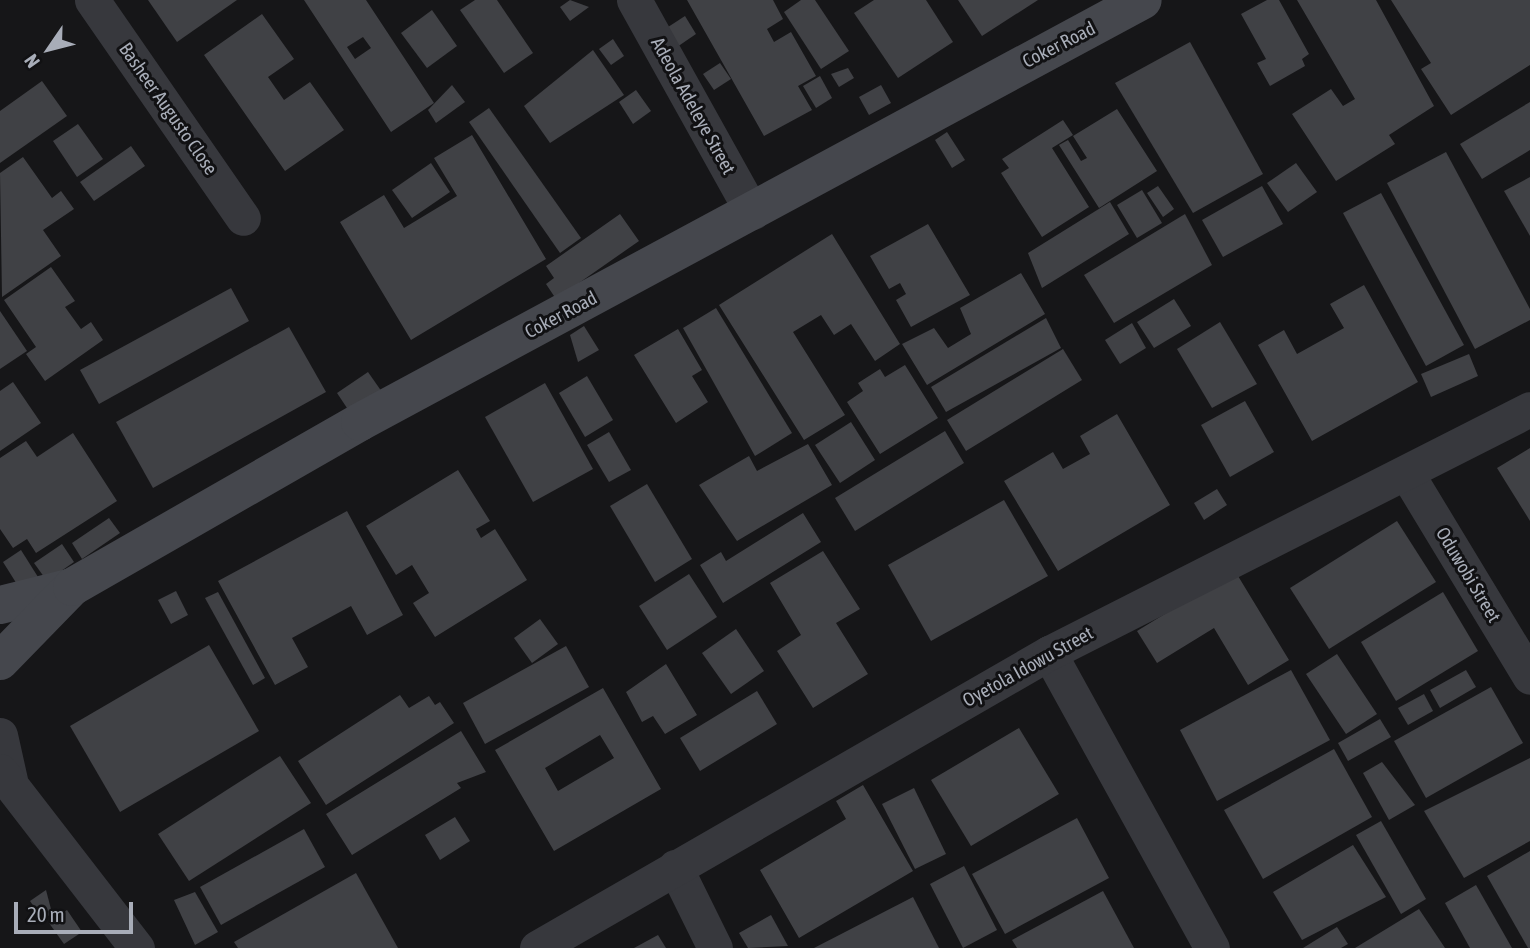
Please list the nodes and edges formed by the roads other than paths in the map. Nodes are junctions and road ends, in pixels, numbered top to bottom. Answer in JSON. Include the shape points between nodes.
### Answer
{"nodes":[{"id":1,"x":92,"y":0,"type":"edge"},
{"id":2,"x":634,"y":0,"type":"edge"},
{"id":3,"x":1143,"y":0,"type":"edge"},
{"id":4,"x":752,"y":212,"type":"junction"},
{"id":5,"x":243,"y":218,"type":"dead end"},
{"id":6,"x":1530,"y":409,"type":"edge"},
{"id":7,"x":1407,"y":474,"type":"junction"},
{"id":8,"x":72,"y":587,"type":"junction"},
{"id":9,"x":0,"y":605,"type":"edge"},
{"id":10,"x":1049,"y":653,"type":"junction"},
{"id":11,"x":0,"y":661,"type":"edge"},
{"id":12,"x":1530,"y":677,"type":"edge"},
{"id":13,"x":0,"y":735,"type":"edge"},
{"id":14,"x":5,"y":775,"type":"edge"},
{"id":15,"x":675,"y":867,"type":"junction"},
{"id":16,"x":136,"y":948,"type":"edge"},
{"id":17,"x":537,"y":948,"type":"edge"},
{"id":18,"x":715,"y":948,"type":"edge"},
{"id":19,"x":1212,"y":948,"type":"edge"}],
"edges":[{"from":1,"to":5,"type":"street","name":"Basheer Augusto Close"},
{"from":2,"to":4,"type":"street","name":"Adeola Adeleye Street"},
{"from":3,"to":4,"type":"main road","name":"Coker Road"},
{"from":4,"to":8,"type":"main road","name":"Coker Road","via":[[360,422]]},
{"from":6,"to":7,"type":"street","name":"Oyetola Idowu Street"},
{"from":7,"to":10,"type":"street","name":"Oyetola Idowu Street"},
{"from":7,"to":12,"type":"street","name":"Oduwobi Street"},
{"from":8,"to":9,"type":"main road"},
{"from":8,"to":11,"type":"main road","name":"Coker Road"},
{"from":10,"to":15,"type":"street","name":"Oyetola Idowu Street"},
{"from":10,"to":19,"type":"street"},
{"from":13,"to":14,"type":"street"},
{"from":14,"to":16,"type":"street"},
{"from":15,"to":17,"type":"street","name":"Oyetola Idowu Street"},
{"from":15,"to":18,"type":"street"}]}
